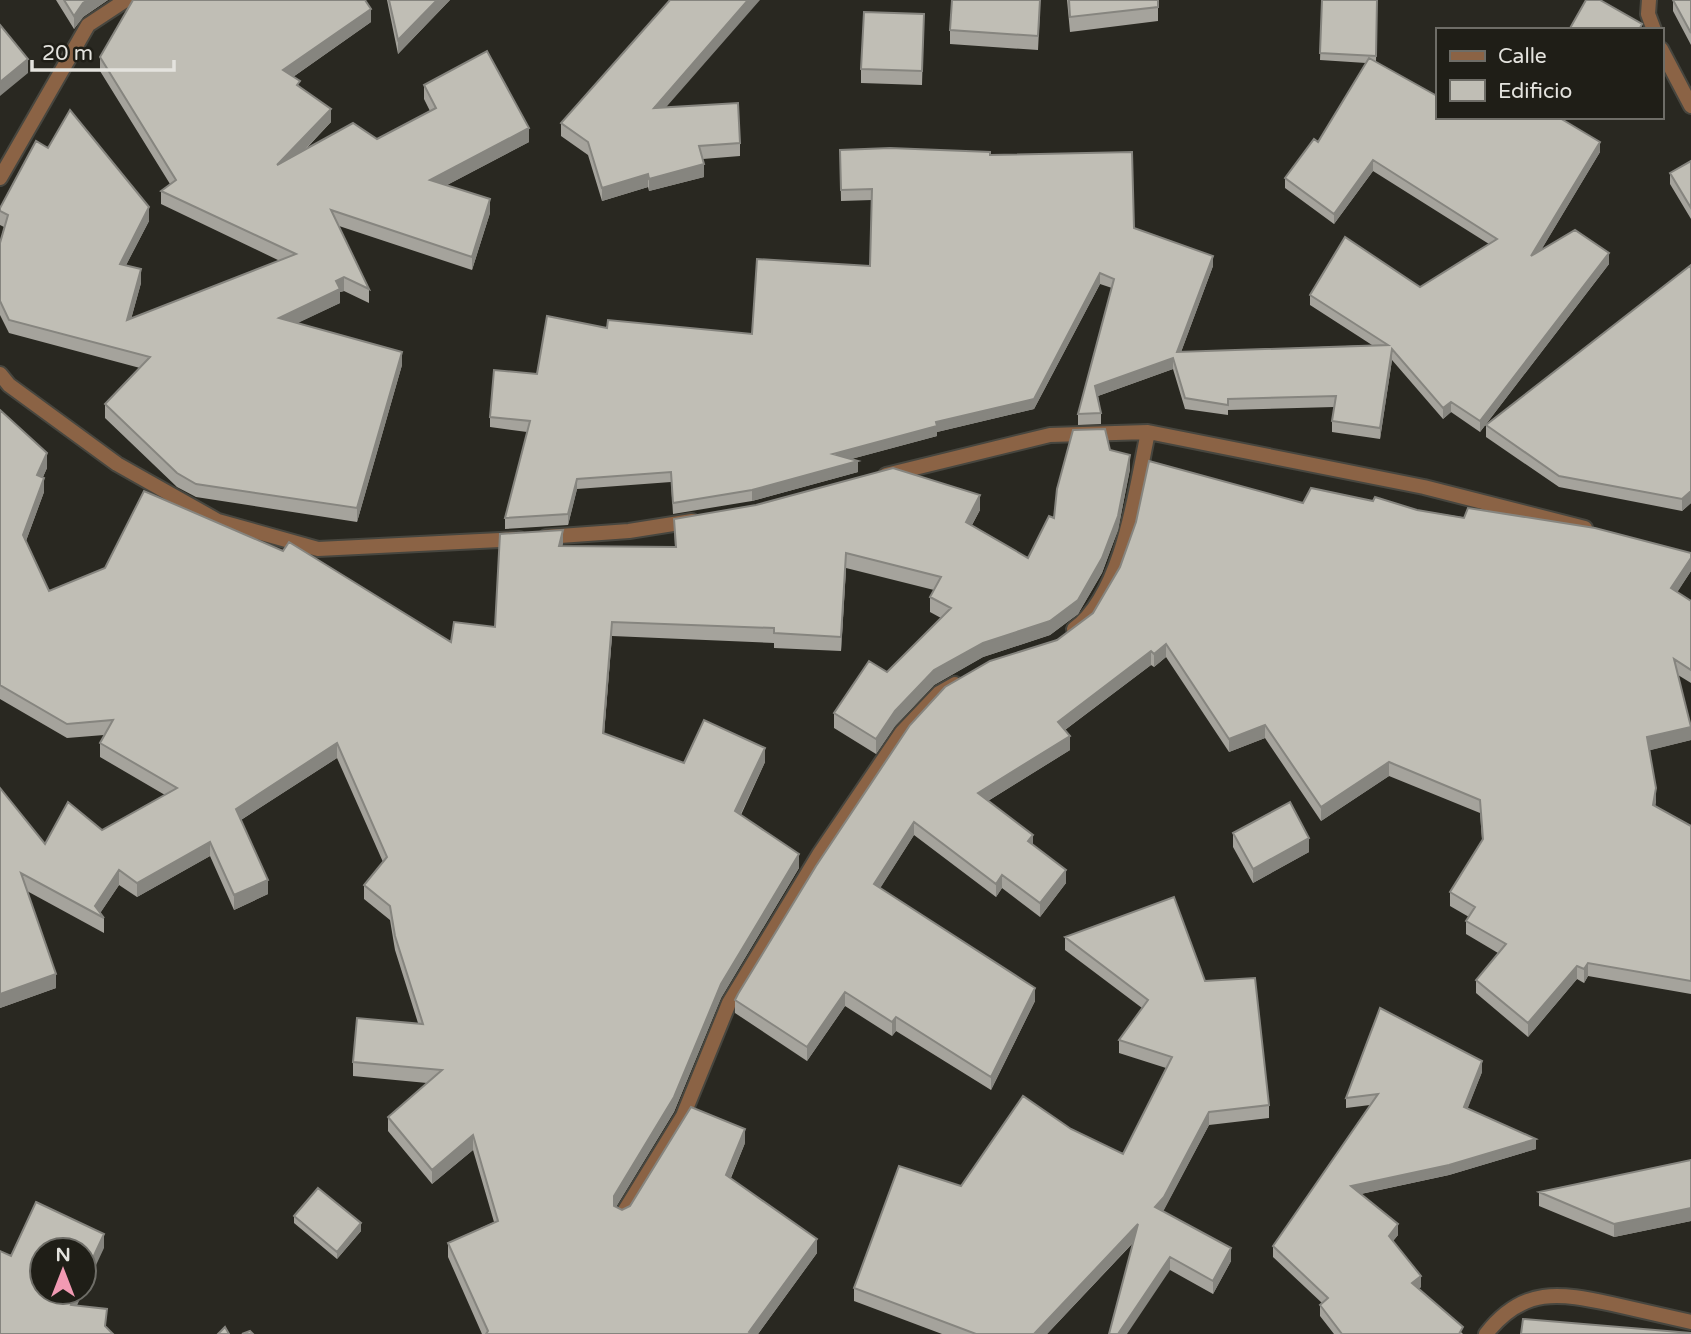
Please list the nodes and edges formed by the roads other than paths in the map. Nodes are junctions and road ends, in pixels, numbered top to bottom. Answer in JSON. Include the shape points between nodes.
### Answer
{"nodes":[{"id":1,"x":126,"y":0,"type":"edge"},
{"id":2,"x":1649,"y":0,"type":"edge"},
{"id":3,"x":1653,"y":28,"type":"edge"},
{"id":4,"x":1663,"y":53,"type":"edge"},
{"id":5,"x":1691,"y":106,"type":"edge"},
{"id":6,"x":0,"y":178,"type":"edge"},
{"id":7,"x":0,"y":374,"type":"edge"},
{"id":8,"x":1148,"y":432,"type":"junction"},
{"id":9,"x":874,"y":478,"type":"edge"},
{"id":10,"x":704,"y":519,"type":"edge"},
{"id":11,"x":1603,"y":533,"type":"edge"},
{"id":12,"x":1064,"y":637,"type":"edge"},
{"id":13,"x":974,"y":673,"type":"edge"},
{"id":14,"x":622,"y":1215,"type":"edge"},
{"id":15,"x":1691,"y":1322,"type":"edge"},
{"id":16,"x":1486,"y":1334,"type":"edge"}],
"edges":[{"from":1,"to":6,"type":"street","via":[[88,25]]},
{"from":2,"to":3,"type":"street"},
{"from":4,"to":5,"type":"street"},
{"from":7,"to":10,"type":"street","via":[[117,464],[218,521],[318,549],[629,531]]},
{"from":8,"to":9,"type":"street","via":[[1050,435]]},
{"from":8,"to":11,"type":"street","via":[[1435,489]]},
{"from":8,"to":12,"type":"street","via":[[1127,533],[1111,577],[1085,621]]},
{"from":13,"to":14,"type":"street","via":[[939,693],[902,732],[820,853],[729,1003],[683,1116]]},
{"from":15,"to":16,"type":"street","via":[[1562,1293],[1528,1300],[1499,1317]]}]}
